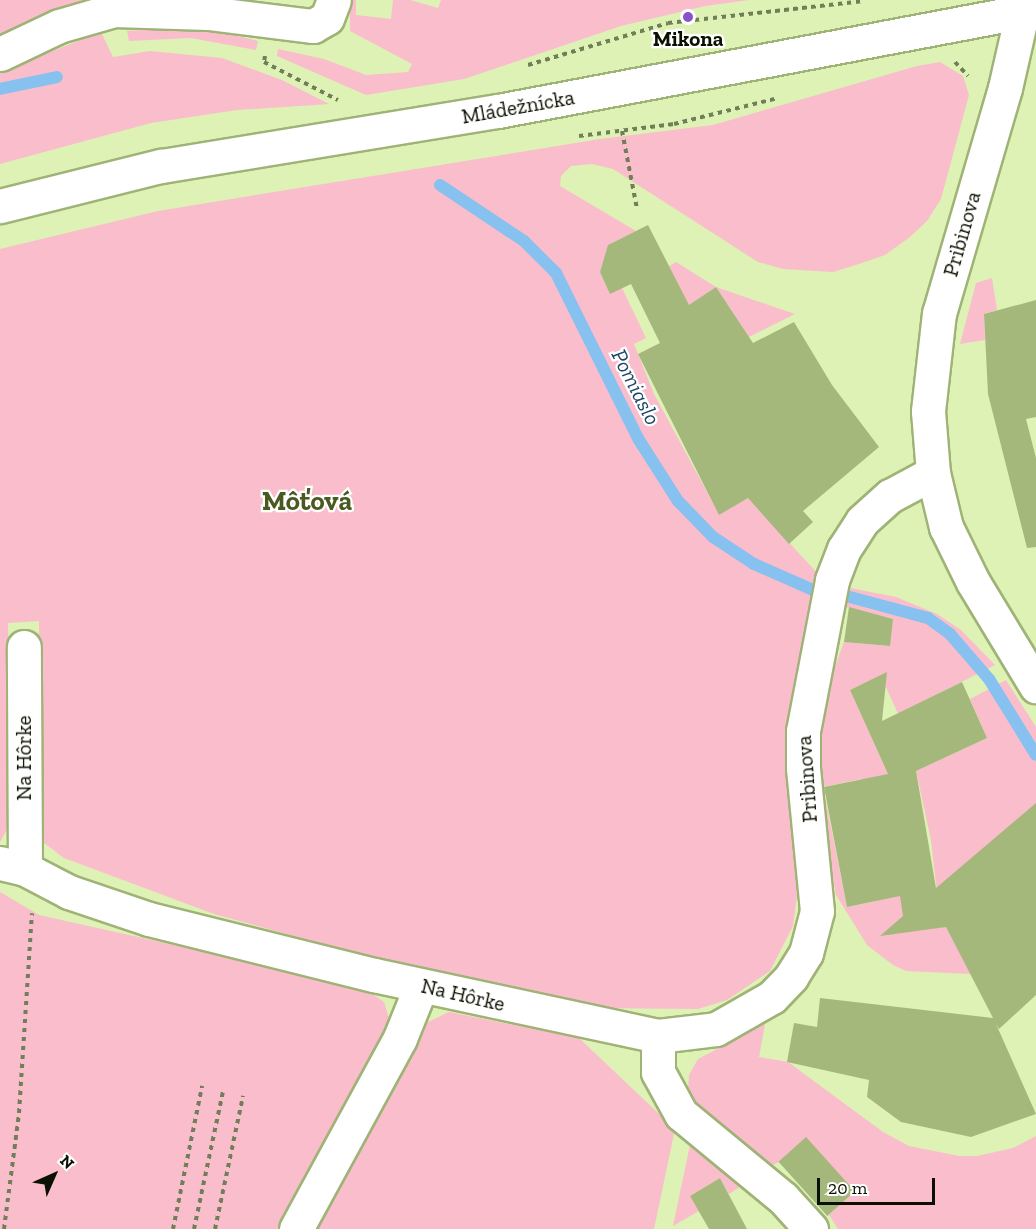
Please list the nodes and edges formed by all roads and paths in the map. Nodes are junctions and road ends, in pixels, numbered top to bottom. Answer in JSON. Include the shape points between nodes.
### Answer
{"nodes":[{"id":1,"x":334,"y":0,"type":"edge"},
{"id":2,"x":877,"y":0,"type":"edge"},
{"id":3,"x":1029,"y":7,"type":"edge"},
{"id":4,"x":601,"y":41,"type":"dead end"},
{"id":5,"x":0,"y":54,"type":"edge"},
{"id":6,"x":268,"y":64,"type":"dead end"},
{"id":7,"x":333,"y":97,"type":"dead end"},
{"id":8,"x":617,"y":132,"type":"dead end"},
{"id":9,"x":0,"y":206,"type":"edge"},
{"id":10,"x":637,"y":209,"type":"dead end"},
{"id":11,"x":933,"y":473,"type":"junction"},
{"id":12,"x":24,"y":647,"type":"dead end"},
{"id":13,"x":1036,"y":686,"type":"edge"},
{"id":14,"x":12,"y":866,"type":"edge"},
{"id":15,"x":33,"y":903,"type":"dead end"},
{"id":16,"x":421,"y":986,"type":"junction"},
{"id":17,"x":658,"y":1036,"type":"junction"},
{"id":18,"x":202,"y":1086,"type":"dead end"},
{"id":19,"x":223,"y":1091,"type":"dead end"},
{"id":20,"x":243,"y":1096,"type":"dead end"},
{"id":21,"x":4,"y":1229,"type":"edge"},
{"id":22,"x":173,"y":1229,"type":"edge"},
{"id":23,"x":194,"y":1229,"type":"edge"},
{"id":24,"x":214,"y":1229,"type":"edge"},
{"id":25,"x":296,"y":1229,"type":"edge"},
{"id":26,"x":811,"y":1229,"type":"edge"}],
"edges":[{"from":1,"to":5,"type":"street","via":[[327,18],[313,26],[208,13],[114,10],[59,26]]},
{"from":2,"to":4,"type":"path","via":[[707,16]]},
{"from":3,"to":9,"type":"street","name":"Mládežnícka","via":[[498,111],[161,166]]},
{"from":3,"to":11,"type":"street","name":"Pribinova","via":[[939,313],[928,411]]},
{"from":6,"to":7,"type":"path"},
{"from":8,"to":10,"type":"path","via":[[622,131]]},
{"from":11,"to":13,"type":"street","name":"Pribinova","via":[[955,546]]},
{"from":11,"to":17,"type":"street","name":"Pribinova","via":[[890,496],[862,521],[844,549],[832,580],[803,731],[817,910],[806,953],[772,998],[746,1015],[716,1029]]},
{"from":12,"to":14,"type":"street","name":"Na Hôrke"},
{"from":14,"to":16,"type":"street","name":"Na Hôrke","via":[[69,892],[149,918]]},
{"from":15,"to":21,"type":"path","via":[[19,1113]]},
{"from":16,"to":17,"type":"street","name":"Na Hôrke"},
{"from":16,"to":25,"type":"street","via":[[400,1038]]},
{"from":17,"to":26,"type":"street","via":[[658,1072],[681,1114],[783,1198]]},
{"from":18,"to":22,"type":"path"},
{"from":19,"to":23,"type":"path"},
{"from":20,"to":24,"type":"path"}]}
